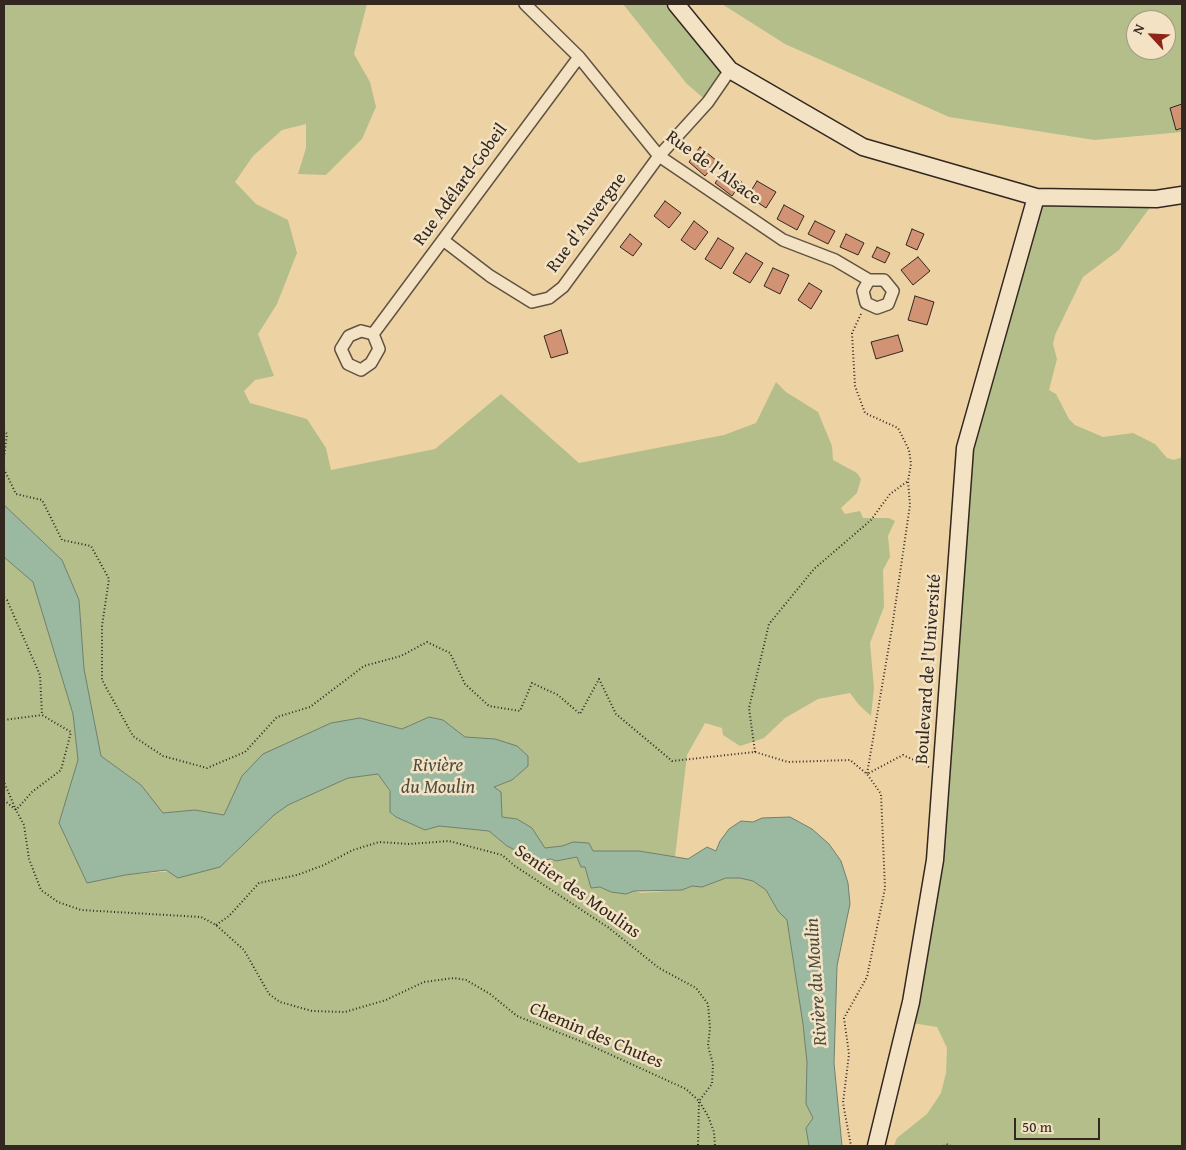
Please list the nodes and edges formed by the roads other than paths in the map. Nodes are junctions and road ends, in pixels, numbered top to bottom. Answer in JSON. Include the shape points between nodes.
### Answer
{"nodes":[{"id":1,"x":524,"y":4,"type":"edge"},
{"id":2,"x":676,"y":4,"type":"edge"},
{"id":3,"x":578,"y":57,"type":"junction"},
{"id":4,"x":730,"y":70,"type":"junction"},
{"id":5,"x":659,"y":156,"type":"junction"},
{"id":6,"x":1182,"y":195,"type":"edge"},
{"id":7,"x":1036,"y":197,"type":"junction"},
{"id":8,"x":443,"y":240,"type":"junction"},
{"id":9,"x":869,"y":280,"type":"junction"},
{"id":10,"x":374,"y":334,"type":"dead end"},
{"id":11,"x":876,"y":1146,"type":"edge"}],
"edges":[{"from":1,"to":3,"type":"street","name":"Rue de l'Alsace"},
{"from":2,"to":4,"type":"main road"},
{"from":3,"to":5,"type":"street","name":"Rue de l'Alsace"},
{"from":3,"to":8,"type":"street","name":"Rue Adélard-Gobeil"},
{"from":4,"to":5,"type":"street","name":"Rue d'Auvergne","via":[[708,102]]},
{"from":4,"to":7,"type":"main road","via":[[863,147]]},
{"from":5,"to":8,"type":"street","name":"Rue d'Auvergne","via":[[563,287],[548,298],[532,302],[490,276]]},
{"from":5,"to":9,"type":"street","name":"Rue de l'Alsace","via":[[783,240],[835,260]]},
{"from":6,"to":7,"type":"main road","via":[[1156,199]]},
{"from":7,"to":11,"type":"main road","name":"Boulevard de l'Université","via":[[965,448],[935,860],[911,1002]]},
{"from":8,"to":10,"type":"street","name":"Rue Adélard-Gobeil"},
{"from":9,"to":9,"type":"street","name":"Rue de l'Alsace","via":[[863,291],[866,303],[877,308],[888,304],[893,291],[884,280]]}]}
